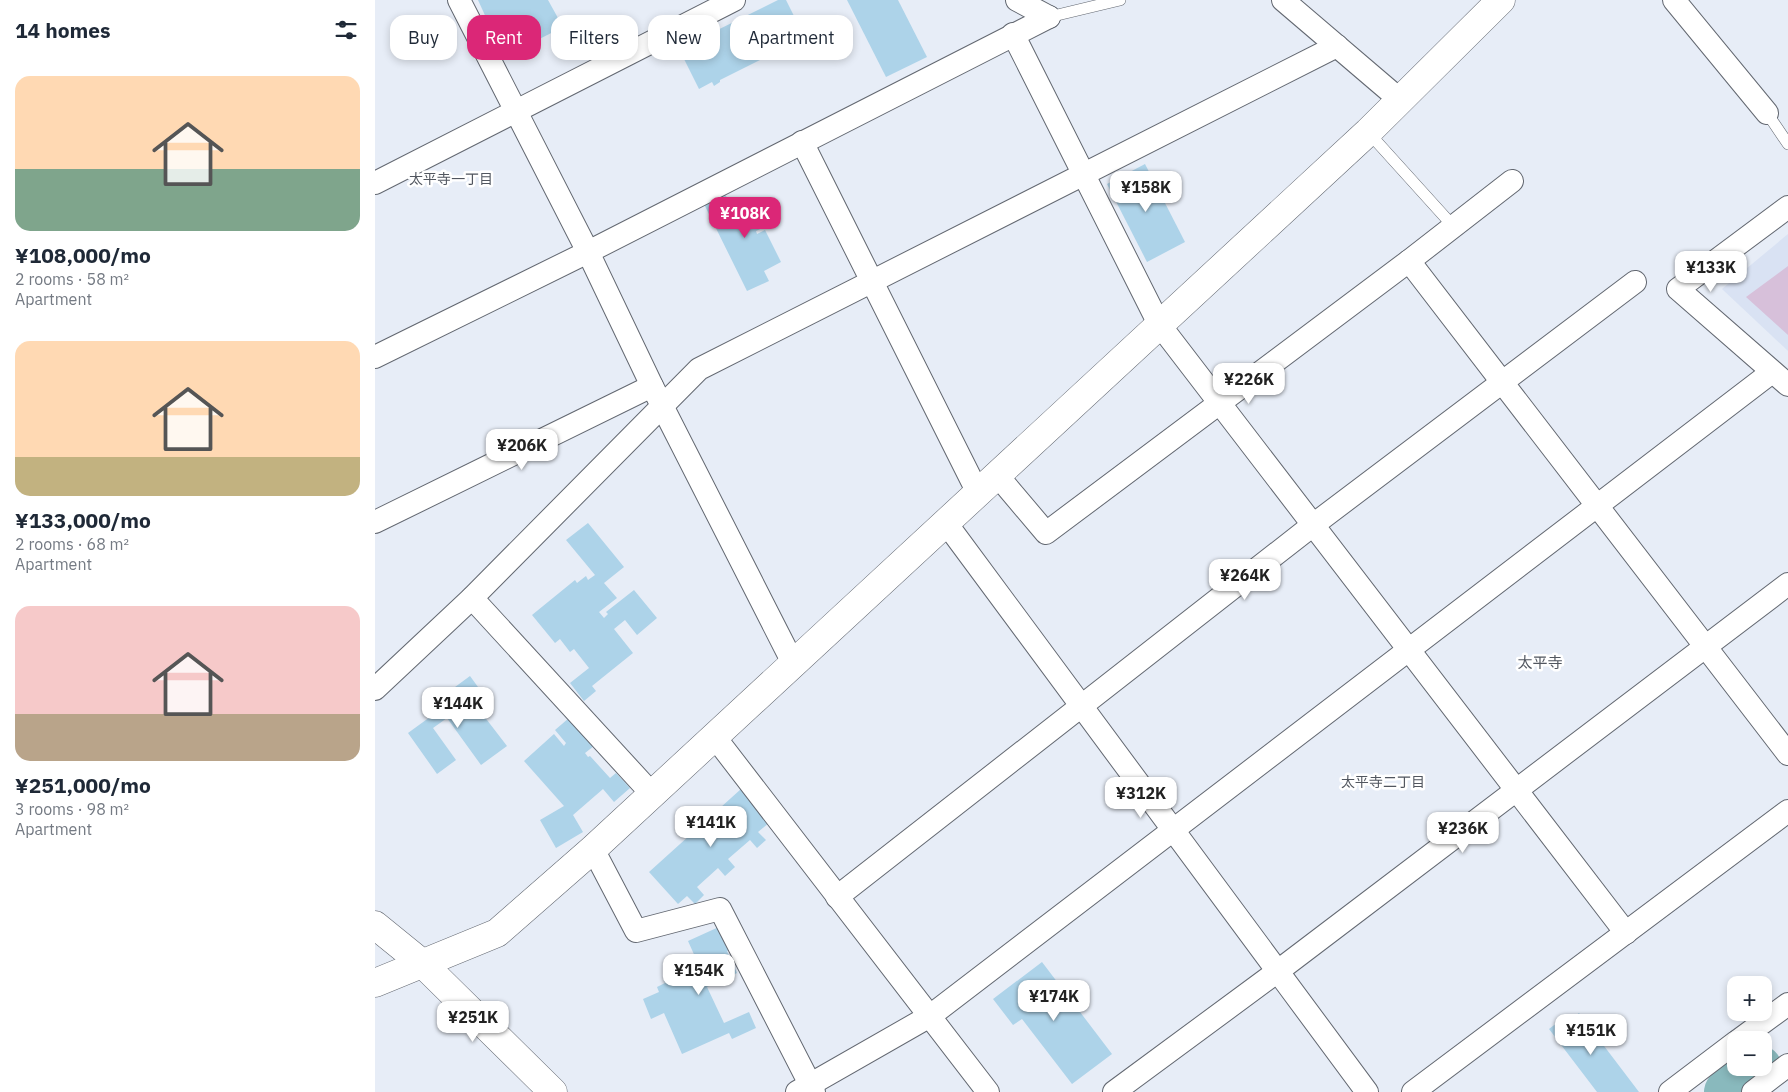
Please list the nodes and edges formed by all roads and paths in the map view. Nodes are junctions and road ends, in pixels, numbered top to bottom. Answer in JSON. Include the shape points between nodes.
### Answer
{"nodes":[{"id":1,"x":459,"y":0,"type":"edge"},
{"id":2,"x":734,"y":0,"type":"edge"},
{"id":3,"x":1017,"y":0,"type":"edge"},
{"id":4,"x":1120,"y":0,"type":"edge"},
{"id":5,"x":1283,"y":0,"type":"edge"},
{"id":6,"x":1674,"y":0,"type":"edge"},
{"id":7,"x":1497,"y":1,"type":"edge"},
{"id":8,"x":1049,"y":17,"type":"junction"},
{"id":9,"x":1013,"y":34,"type":"junction"},
{"id":10,"x":1337,"y":46,"type":"junction"},
{"id":11,"x":1399,"y":99,"type":"junction"},
{"id":12,"x":1767,"y":113,"type":"joint"},
{"id":13,"x":515,"y":114,"type":"junction"},
{"id":14,"x":1368,"y":132,"type":"junction"},
{"id":15,"x":802,"y":142,"type":"junction"},
{"id":16,"x":1788,"y":144,"type":"edge"},
{"id":17,"x":1084,"y":174,"type":"junction"},
{"id":18,"x":1512,"y":181,"type":"dead end"},
{"id":19,"x":375,"y":183,"type":"edge"},
{"id":20,"x":1788,"y":207,"type":"edge"},
{"id":21,"x":1453,"y":226,"type":"junction"},
{"id":22,"x":588,"y":252,"type":"junction"},
{"id":23,"x":1409,"y":262,"type":"junction"},
{"id":24,"x":872,"y":282,"type":"junction"},
{"id":25,"x":1635,"y":282,"type":"dead end"},
{"id":26,"x":1159,"y":324,"type":"junction"},
{"id":27,"x":375,"y":357,"type":"edge"},
{"id":28,"x":1780,"y":378,"type":"edge"},
{"id":29,"x":1503,"y":383,"type":"junction"},
{"id":30,"x":657,"y":396,"type":"junction"},
{"id":31,"x":1220,"y":403,"type":"junction"},
{"id":32,"x":987,"y":484,"type":"junction"},
{"id":33,"x":1596,"y":505,"type":"junction"},
{"id":34,"x":375,"y":522,"type":"edge"},
{"id":35,"x":946,"y":523,"type":"junction"},
{"id":36,"x":1313,"y":525,"type":"junction"},
{"id":37,"x":1788,"y":584,"type":"edge"},
{"id":38,"x":472,"y":598,"type":"junction"},
{"id":39,"x":1706,"y":647,"type":"junction"},
{"id":40,"x":1408,"y":649,"type":"junction"},
{"id":41,"x":794,"y":665,"type":"junction"},
{"id":42,"x":375,"y":689,"type":"edge"},
{"id":43,"x":1081,"y":705,"type":"junction"},
{"id":44,"x":714,"y":736,"type":"junction"},
{"id":45,"x":1788,"y":754,"type":"edge"},
{"id":46,"x":1516,"y":789,"type":"junction"},
{"id":47,"x":652,"y":794,"type":"junction"},
{"id":48,"x":1788,"y":811,"type":"edge"},
{"id":49,"x":1173,"y":830,"type":"junction"},
{"id":50,"x":593,"y":849,"type":"junction"},
{"id":51,"x":837,"y":897,"type":"junction"},
{"id":52,"x":375,"y":925,"type":"edge"},
{"id":53,"x":1627,"y":933,"type":"junction"},
{"id":54,"x":423,"y":964,"type":"junction"},
{"id":55,"x":1278,"y":971,"type":"junction"},
{"id":56,"x":375,"y":983,"type":"edge"},
{"id":57,"x":1788,"y":1004,"type":"edge"},
{"id":58,"x":930,"y":1016,"type":"junction"},
{"id":59,"x":1751,"y":1031,"type":"edge"},
{"id":60,"x":1727,"y":1049,"type":"edge"},
{"id":61,"x":1788,"y":1065,"type":"edge"},
{"id":62,"x":807,"y":1089,"type":"edge"},
{"id":63,"x":553,"y":1092,"type":"edge"},
{"id":64,"x":988,"y":1092,"type":"edge"},
{"id":65,"x":1114,"y":1092,"type":"edge"},
{"id":66,"x":1367,"y":1092,"type":"edge"},
{"id":67,"x":1413,"y":1092,"type":"edge"},
{"id":68,"x":1670,"y":1092,"type":"edge"},
{"id":69,"x":1753,"y":1092,"type":"edge"}],
"edges":[{"from":1,"to":13,"type":"street"},
{"from":2,"to":13,"type":"street"},
{"from":3,"to":8,"type":"street"},
{"from":4,"to":8,"type":"lane"},
{"from":5,"to":10,"type":"street"},
{"from":6,"to":12,"type":"street"},
{"from":7,"to":11,"type":"street"},
{"from":8,"to":9,"type":"street"},
{"from":9,"to":15,"type":"street"},
{"from":9,"to":17,"type":"street"},
{"from":10,"to":11,"type":"street"},
{"from":10,"to":17,"type":"street"},
{"from":11,"to":14,"type":"street"},
{"from":12,"to":16,"type":"lane"},
{"from":13,"to":19,"type":"street"},
{"from":13,"to":22,"type":"street"},
{"from":14,"to":21,"type":"lane"},
{"from":14,"to":26,"type":"street"},
{"from":15,"to":22,"type":"street"},
{"from":15,"to":24,"type":"street"},
{"from":17,"to":24,"type":"street"},
{"from":17,"to":26,"type":"street"},
{"from":18,"to":21,"type":"street"},
{"from":20,"to":28,"type":"street","via":[[1678,289]]},
{"from":21,"to":23,"type":"street"},
{"from":22,"to":27,"type":"street"},
{"from":22,"to":30,"type":"street"},
{"from":23,"to":29,"type":"street"},
{"from":23,"to":31,"type":"street"},
{"from":24,"to":30,"type":"street","via":[[699,369]]},
{"from":24,"to":32,"type":"street"},
{"from":25,"to":29,"type":"street"},
{"from":26,"to":31,"type":"street"},
{"from":26,"to":32,"type":"street"},
{"from":28,"to":33,"type":"street"},
{"from":29,"to":33,"type":"street"},
{"from":29,"to":36,"type":"street"},
{"from":30,"to":34,"type":"street"},
{"from":30,"to":38,"type":"street"},
{"from":30,"to":41,"type":"street"},
{"from":31,"to":32,"type":"street","via":[[1046,533]]},
{"from":31,"to":36,"type":"street"},
{"from":32,"to":35,"type":"street"},
{"from":33,"to":39,"type":"street"},
{"from":33,"to":40,"type":"street"},
{"from":35,"to":41,"type":"street"},
{"from":35,"to":43,"type":"street"},
{"from":36,"to":40,"type":"street"},
{"from":36,"to":43,"type":"street"},
{"from":37,"to":39,"type":"street"},
{"from":38,"to":42,"type":"street"},
{"from":38,"to":47,"type":"street"},
{"from":39,"to":45,"type":"street"},
{"from":39,"to":46,"type":"street"},
{"from":40,"to":46,"type":"street"},
{"from":40,"to":49,"type":"street"},
{"from":41,"to":44,"type":"street"},
{"from":43,"to":49,"type":"street"},
{"from":43,"to":51,"type":"street"},
{"from":44,"to":47,"type":"street"},
{"from":44,"to":51,"type":"street"},
{"from":46,"to":53,"type":"street"},
{"from":46,"to":55,"type":"street"},
{"from":47,"to":50,"type":"street"},
{"from":48,"to":53,"type":"street"},
{"from":49,"to":55,"type":"street"},
{"from":49,"to":58,"type":"street"},
{"from":50,"to":54,"type":"street","via":[[497,933]]},
{"from":50,"to":62,"type":"street","via":[[636,931],[720,909]]},
{"from":51,"to":58,"type":"street"},
{"from":52,"to":54,"type":"street"},
{"from":53,"to":67,"type":"street"},
{"from":54,"to":56,"type":"street"},
{"from":54,"to":63,"type":"street"},
{"from":55,"to":65,"type":"street"},
{"from":55,"to":66,"type":"street"},
{"from":57,"to":59,"type":"street"},
{"from":58,"to":62,"type":"street"},
{"from":58,"to":64,"type":"street"},
{"from":60,"to":68,"type":"street"},
{"from":61,"to":69,"type":"street"}]}
